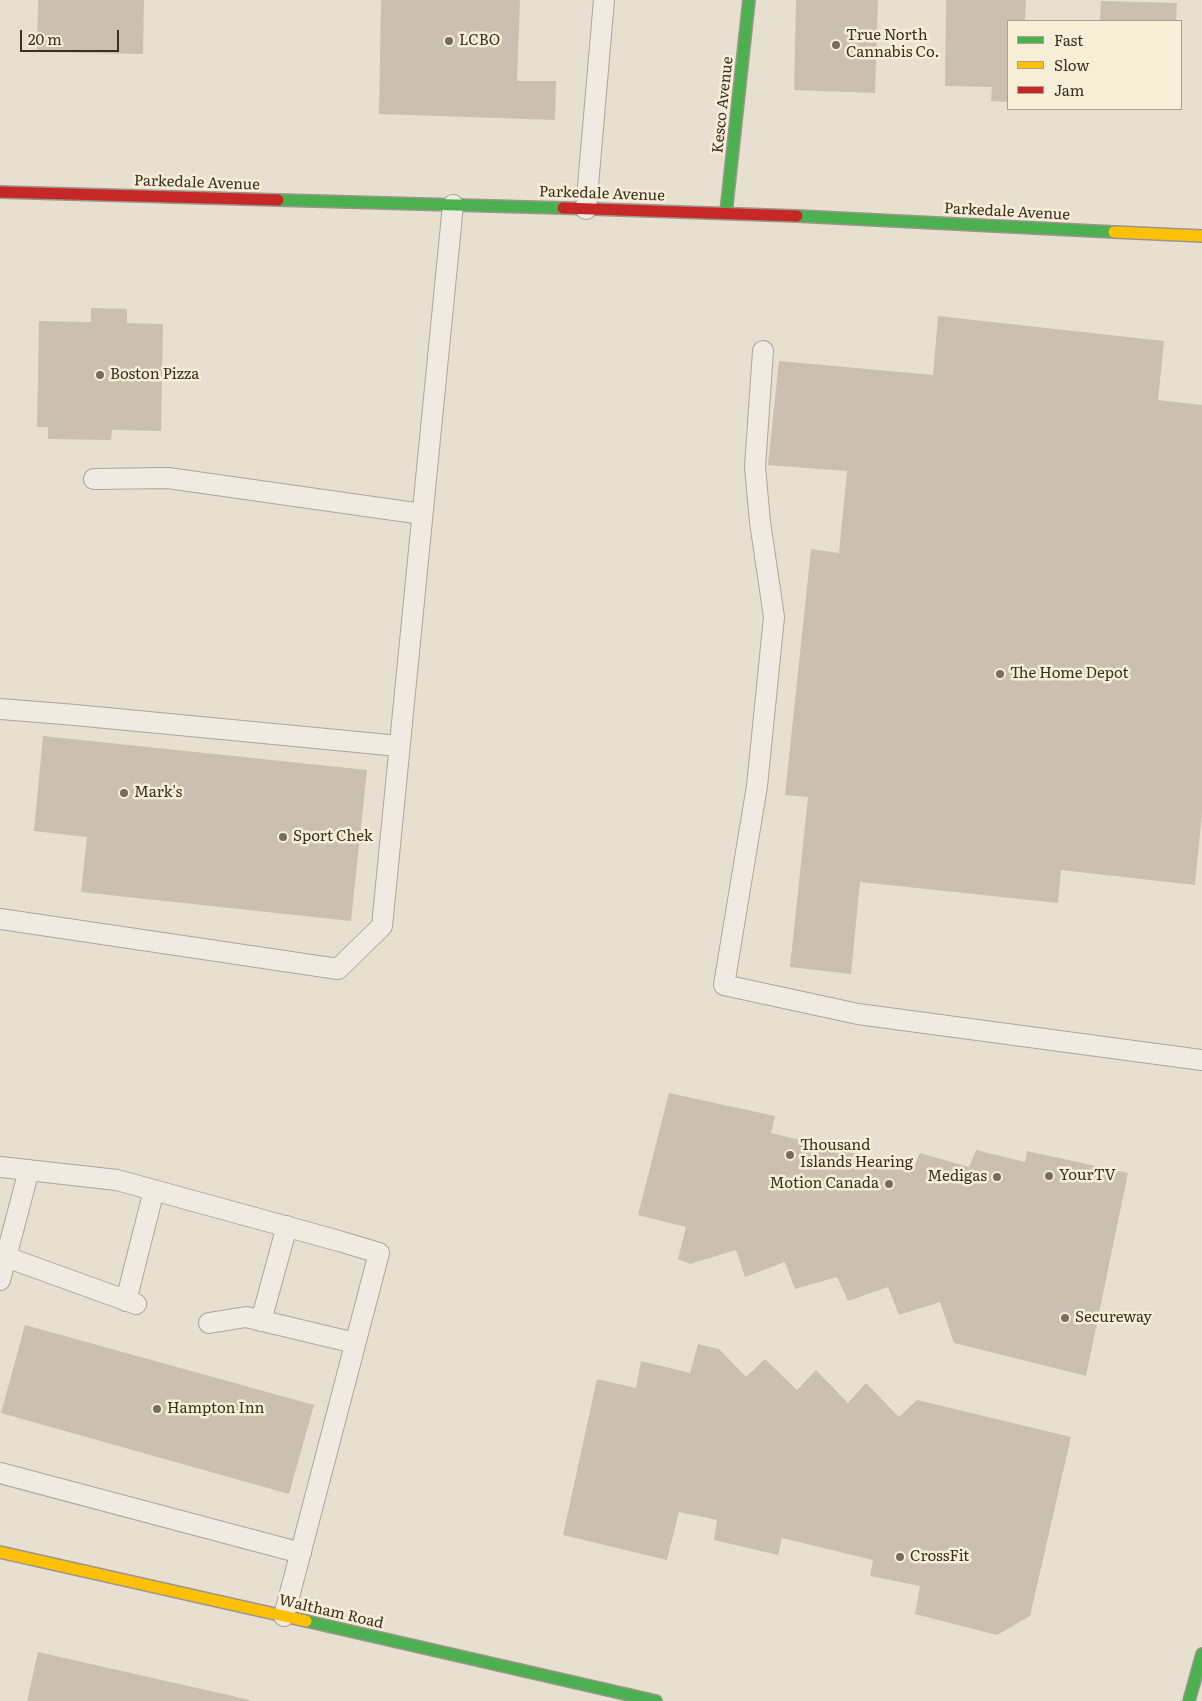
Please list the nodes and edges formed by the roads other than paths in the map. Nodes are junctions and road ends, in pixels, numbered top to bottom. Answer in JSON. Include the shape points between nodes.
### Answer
{"nodes":[{"id":1,"x":604,"y":0,"type":"edge"},
{"id":2,"x":749,"y":0,"type":"edge"},
{"id":3,"x":0,"y":192,"type":"edge"},
{"id":4,"x":452,"y":205,"type":"junction"},
{"id":5,"x":586,"y":209,"type":"junction"},
{"id":6,"x":726,"y":213,"type":"junction"},
{"id":7,"x":1202,"y":236,"type":"edge"},
{"id":8,"x":763,"y":351,"type":"dead end"},
{"id":9,"x":94,"y":479,"type":"dead end"},
{"id":10,"x":422,"y":514,"type":"junction"},
{"id":11,"x":0,"y":709,"type":"edge"},
{"id":12,"x":399,"y":746,"type":"junction"},
{"id":13,"x":0,"y":919,"type":"edge"},
{"id":14,"x":1202,"y":1060,"type":"edge"},
{"id":15,"x":0,"y":1167,"type":"edge"},
{"id":16,"x":29,"y":1170,"type":"junction"},
{"id":17,"x":154,"y":1190,"type":"junction"},
{"id":18,"x":287,"y":1226,"type":"junction"},
{"id":19,"x":6,"y":1258,"type":"junction"},
{"id":20,"x":0,"y":1280,"type":"edge"},
{"id":21,"x":261,"y":1321,"type":"junction"},
{"id":22,"x":209,"y":1322,"type":"dead end"},
{"id":23,"x":356,"y":1343,"type":"junction"},
{"id":24,"x":0,"y":1473,"type":"edge"},
{"id":25,"x":0,"y":1552,"type":"edge"},
{"id":26,"x":300,"y":1553,"type":"junction"},
{"id":27,"x":284,"y":1616,"type":"junction"},
{"id":28,"x":1202,"y":1654,"type":"edge"},
{"id":29,"x":656,"y":1701,"type":"edge"},
{"id":30,"x":1189,"y":1701,"type":"edge"}],
"edges":[{"from":1,"to":5,"type":"lane"},
{"from":2,"to":6,"type":"main road","name":"Kesco Avenue"},
{"from":3,"to":4,"type":"main road","name":"Parkedale Avenue"},
{"from":4,"to":5,"type":"main road","name":"Parkedale Avenue"},
{"from":4,"to":10,"type":"lane"},
{"from":5,"to":6,"type":"main road","name":"Parkedale Avenue"},
{"from":6,"to":7,"type":"main road","name":"Parkedale Avenue"},
{"from":8,"to":14,"type":"lane","via":[[756,468],[760,522],[774,617],[758,786],[724,985],[858,1014]]},
{"from":9,"to":10,"type":"lane","via":[[168,478]]},
{"from":10,"to":12,"type":"lane"},
{"from":11,"to":12,"type":"lane"},
{"from":12,"to":13,"type":"lane","via":[[382,926],[338,970]]},
{"from":15,"to":16,"type":"lane"},
{"from":16,"to":17,"type":"lane","via":[[117,1180]]},
{"from":16,"to":19,"type":"lane"},
{"from":17,"to":18,"type":"lane"},
{"from":17,"to":19,"type":"lane","via":[[131,1303]]},
{"from":18,"to":21,"type":"lane"},
{"from":18,"to":23,"type":"lane","via":[[379,1253]]},
{"from":19,"to":20,"type":"lane"},
{"from":21,"to":22,"type":"lane","via":[[246,1317]]},
{"from":21,"to":23,"type":"lane"},
{"from":23,"to":26,"type":"lane"},
{"from":24,"to":26,"type":"lane"},
{"from":25,"to":27,"type":"main road","name":"Waltham Road"},
{"from":26,"to":27,"type":"lane"},
{"from":27,"to":29,"type":"main road","name":"Waltham Road"},
{"from":28,"to":30,"type":"main road"}]}
